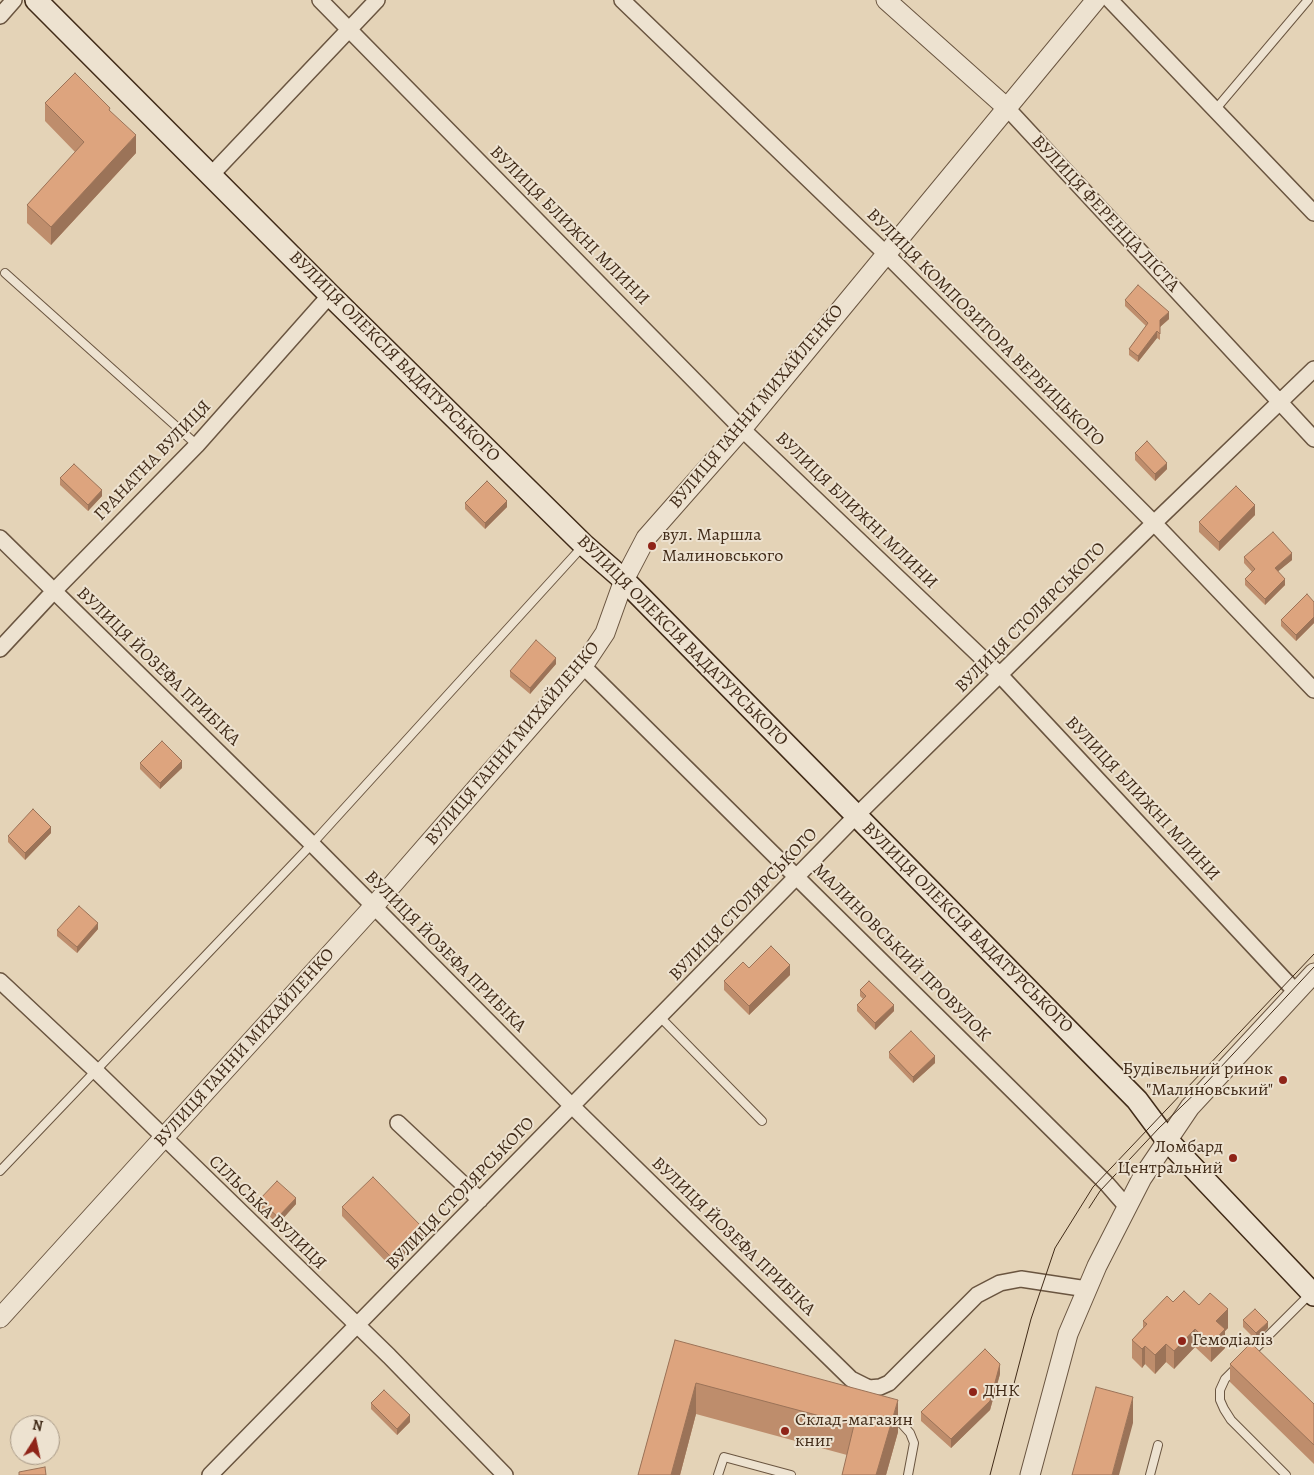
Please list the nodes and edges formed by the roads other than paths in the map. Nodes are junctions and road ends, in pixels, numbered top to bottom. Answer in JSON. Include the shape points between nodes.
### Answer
{"nodes":[{"id":1,"x":14,"y":0,"type":"edge"},
{"id":2,"x":36,"y":0,"type":"edge"},
{"id":3,"x":320,"y":0,"type":"edge"},
{"id":4,"x":377,"y":0,"type":"edge"},
{"id":5,"x":622,"y":0,"type":"edge"},
{"id":6,"x":886,"y":0,"type":"edge"},
{"id":7,"x":1096,"y":0,"type":"edge"},
{"id":8,"x":1110,"y":0,"type":"edge"},
{"id":9,"x":1308,"y":0,"type":"edge"},
{"id":10,"x":0,"y":16,"type":"edge"},
{"id":11,"x":348,"y":29,"type":"junction"},
{"id":12,"x":1007,"y":108,"type":"junction"},
{"id":13,"x":1215,"y":110,"type":"junction"},
{"id":14,"x":211,"y":174,"type":"junction"},
{"id":15,"x":1314,"y":214,"type":"edge"},
{"id":16,"x":886,"y":254,"type":"junction"},
{"id":17,"x":5,"y":273,"type":"dead end"},
{"id":18,"x":330,"y":295,"type":"junction"},
{"id":19,"x":1314,"y":369,"type":"edge"},
{"id":20,"x":1280,"y":404,"type":"junction"},
{"id":21,"x":742,"y":429,"type":"junction"},
{"id":22,"x":1314,"y":439,"type":"edge"},
{"id":23,"x":197,"y":445,"type":"junction"},
{"id":24,"x":1154,"y":523,"type":"junction"},
{"id":25,"x":0,"y":538,"type":"edge"},
{"id":26,"x":584,"y":545,"type":"junction"},
{"id":27,"x":624,"y":580,"type":"junction"},
{"id":28,"x":54,"y":591,"type":"junction"},
{"id":29,"x":0,"y":649,"type":"edge"},
{"id":30,"x":583,"y":666,"type":"junction"},
{"id":31,"x":1000,"y":675,"type":"junction"},
{"id":32,"x":1314,"y":690,"type":"edge"},
{"id":33,"x":856,"y":816,"type":"junction"},
{"id":34,"x":312,"y":844,"type":"junction"},
{"id":35,"x":798,"y":878,"type":"junction"},
{"id":36,"x":373,"y":908,"type":"junction"},
{"id":37,"x":1314,"y":973,"type":"edge"},
{"id":38,"x":0,"y":981,"type":"edge"},
{"id":39,"x":1296,"y":992,"type":"junction"},
{"id":40,"x":660,"y":1017,"type":"junction"},
{"id":41,"x":95,"y":1070,"type":"junction"},
{"id":42,"x":572,"y":1106,"type":"junction"},
{"id":43,"x":762,"y":1121,"type":"dead end"},
{"id":44,"x":398,"y":1123,"type":"dead end"},
{"id":45,"x":163,"y":1138,"type":"junction"},
{"id":46,"x":1166,"y":1139,"type":"junction"},
{"id":47,"x":0,"y":1171,"type":"edge"},
{"id":48,"x":480,"y":1200,"type":"junction"},
{"id":49,"x":1127,"y":1207,"type":"junction"},
{"id":50,"x":1087,"y":1289,"type":"junction"},
{"id":51,"x":1313,"y":1294,"type":"edge"},
{"id":52,"x":0,"y":1318,"type":"edge"},
{"id":53,"x":358,"y":1327,"type":"junction"},
{"id":54,"x":880,"y":1412,"type":"edge"},
{"id":55,"x":1158,"y":1446,"type":"dead end"},
{"id":56,"x":210,"y":1475,"type":"edge"},
{"id":57,"x":506,"y":1475,"type":"edge"},
{"id":58,"x":718,"y":1475,"type":"edge"},
{"id":59,"x":791,"y":1475,"type":"edge"},
{"id":60,"x":908,"y":1475,"type":"edge"},
{"id":61,"x":1030,"y":1475,"type":"edge"},
{"id":62,"x":1150,"y":1475,"type":"edge"},
{"id":63,"x":1286,"y":1475,"type":"edge"}],
"edges":[{"from":1,"to":10,"type":"street"},
{"from":2,"to":14,"type":"main road","name":"ВУЛИЦЯ ОЛЕКСІЯ ВАДАТУРСЬКОГО"},
{"from":3,"to":11,"type":"street","name":"ВУЛИЦЯ БЛИЖНІ МЛИНИ"},
{"from":4,"to":11,"type":"street"},
{"from":5,"to":16,"type":"street","name":"ВУЛИЦЯ КОМПОЗИТОРА ВЕРБИЦЬКОГО"},
{"from":6,"to":12,"type":"street","name":"ВУЛИЦЯ ФЕРЕНЦА ЛІСТА"},
{"from":7,"to":12,"type":"street","name":"ВУЛИЦЯ ГАННИ МИХАЙЛЕНКО"},
{"from":8,"to":13,"type":"street"},
{"from":9,"to":13,"type":"lane"},
{"from":11,"to":14,"type":"street"},
{"from":11,"to":21,"type":"street","name":"ВУЛИЦЯ БЛИЖНІ МЛИНИ"},
{"from":12,"to":16,"type":"street","name":"ВУЛИЦЯ ГАННИ МИХАЙЛЕНКО"},
{"from":12,"to":20,"type":"street","name":"ВУЛИЦЯ ФЕРЕНЦА ЛІСТА"},
{"from":13,"to":15,"type":"street"},
{"from":14,"to":18,"type":"main road","name":"ВУЛИЦЯ ОЛЕКСІЯ ВАДАТУРСЬКОГО"},
{"from":16,"to":21,"type":"street","name":"ВУЛИЦЯ ГАННИ МИХАЙЛЕНКО"},
{"from":16,"to":24,"type":"street","name":"ВУЛИЦЯ КОМПОЗИТОРА ВЕРБИЦЬКОГО"},
{"from":17,"to":23,"type":"lane"},
{"from":18,"to":23,"type":"street","name":"ГРАНАТНА ВУЛИЦЯ"},
{"from":18,"to":26,"type":"main road","name":"ВУЛИЦЯ ОЛЕКСІЯ ВАДАТУРСЬКОГО"},
{"from":19,"to":20,"type":"street","name":"ВУЛИЦЯ СТОЛЯРСЬКОГО"},
{"from":20,"to":22,"type":"street","name":"ВУЛИЦЯ ФЕРЕНЦА ЛІСТА"},
{"from":20,"to":24,"type":"street","name":"ВУЛИЦЯ СТОЛЯРСЬКОГО"},
{"from":21,"to":27,"type":"street","name":"ВУЛИЦЯ ГАННИ МИХАЙЛЕНКО","via":[[646,538]]},
{"from":21,"to":31,"type":"street","name":"ВУЛИЦЯ БЛИЖНІ МЛИНИ"},
{"from":23,"to":28,"type":"street","name":"ГРАНАТНА ВУЛИЦЯ"},
{"from":24,"to":31,"type":"street","name":"ВУЛИЦЯ СТОЛЯРСЬКОГО"},
{"from":24,"to":32,"type":"street","name":"ВУЛИЦЯ КОМПОЗИТОРА ВЕРБИЦЬКОГО"},
{"from":25,"to":28,"type":"street","name":"ВУЛИЦЯ ЙОЗЕФА ПРИБІКА"},
{"from":26,"to":27,"type":"main road","name":"ВУЛИЦЯ ОЛЕКСІЯ ВАДАТУРСЬКОГО"},
{"from":26,"to":34,"type":"lane"},
{"from":27,"to":30,"type":"street","name":"ВУЛИЦЯ ГАННИ МИХАЙЛЕНКО","via":[[606,633]]},
{"from":27,"to":33,"type":"main road","name":"ВУЛИЦЯ ОЛЕКСІЯ ВАДАТУРСЬКОГО"},
{"from":28,"to":29,"type":"street","name":"ГРАНАТНА ВУЛИЦЯ"},
{"from":28,"to":34,"type":"street","name":"ВУЛИЦЯ ЙОЗЕФА ПРИБІКА"},
{"from":30,"to":35,"type":"street","name":"МАЛИНОВСЬКИЙ ПРОВУЛОК"},
{"from":30,"to":36,"type":"street","name":"ВУЛИЦЯ ГАННИ МИХАЙЛЕНКО"},
{"from":31,"to":33,"type":"street","name":"ВУЛИЦЯ СТОЛЯРСЬКОГО"},
{"from":31,"to":39,"type":"street","name":"ВУЛИЦЯ БЛИЖНІ МЛИНИ"},
{"from":33,"to":35,"type":"street","name":"ВУЛИЦЯ СТОЛЯРСЬКОГО"},
{"from":33,"to":46,"type":"main road","name":"ВУЛИЦЯ ОЛЕКСІЯ ВАДАТУРСЬКОГО","via":[[1137,1100]]},
{"from":34,"to":36,"type":"street","name":"ВУЛИЦЯ ЙОЗЕФА ПРИБІКА"},
{"from":34,"to":41,"type":"lane"},
{"from":35,"to":40,"type":"street","name":"ВУЛИЦЯ СТОЛЯРСЬКОГО"},
{"from":35,"to":49,"type":"street","name":"МАЛИНОВСЬКИЙ ПРОВУЛОК"},
{"from":36,"to":42,"type":"street","name":"ВУЛИЦЯ ЙОЗЕФА ПРИБІКА"},
{"from":36,"to":45,"type":"street","name":"ВУЛИЦЯ ГАННИ МИХАЙЛЕНКО"},
{"from":37,"to":39,"type":"street"},
{"from":38,"to":41,"type":"street","name":"СІЛЬСЬКА ВУЛИЦЯ"},
{"from":39,"to":46,"type":"street","via":[[1190,1107]]},
{"from":40,"to":42,"type":"street","name":"ВУЛИЦЯ СТОЛЯРСЬКОГО"},
{"from":40,"to":43,"type":"lane"},
{"from":41,"to":45,"type":"street","name":"СІЛЬСЬКА ВУЛИЦЯ"},
{"from":41,"to":47,"type":"lane"},
{"from":42,"to":48,"type":"street","name":"ВУЛИЦЯ СТОЛЯРСЬКОГО"},
{"from":42,"to":50,"type":"street","name":"ВУЛИЦЯ ЙОЗЕФА ПРИБІКА","via":[[851,1379],[871,1391],[889,1384],[977,1295],[1000,1283],[1021,1279]]},
{"from":44,"to":48,"type":"street"},
{"from":45,"to":52,"type":"street","name":"ВУЛИЦЯ ГАННИ МИХАЙЛЕНКО"},
{"from":45,"to":53,"type":"street","name":"СІЛЬСЬКА ВУЛИЦЯ"},
{"from":46,"to":49,"type":"street"},
{"from":46,"to":51,"type":"main road","name":"ВУЛИЦЯ ОЛЕКСІЯ ВАДАТУРСЬКОГО"},
{"from":48,"to":53,"type":"street","name":"ВУЛИЦЯ СТОЛЯРСЬКОГО"},
{"from":49,"to":50,"type":"street"},
{"from":50,"to":61,"type":"street","via":[[1068,1334]]},
{"from":51,"to":63,"type":"lane","via":[[1225,1379],[1220,1390],[1220,1400],[1231,1420]]},
{"from":53,"to":56,"type":"street","name":"ВУЛИЦЯ СТОЛЯРСЬКОГО"},
{"from":53,"to":57,"type":"street","name":"СІЛЬСЬКА ВУЛИЦЯ"},
{"from":54,"to":60,"type":"lane","via":[[900,1422],[910,1433],[914,1443]]},
{"from":55,"to":62,"type":"lane"},
{"from":58,"to":59,"type":"lane","via":[[724,1457]]}]}
